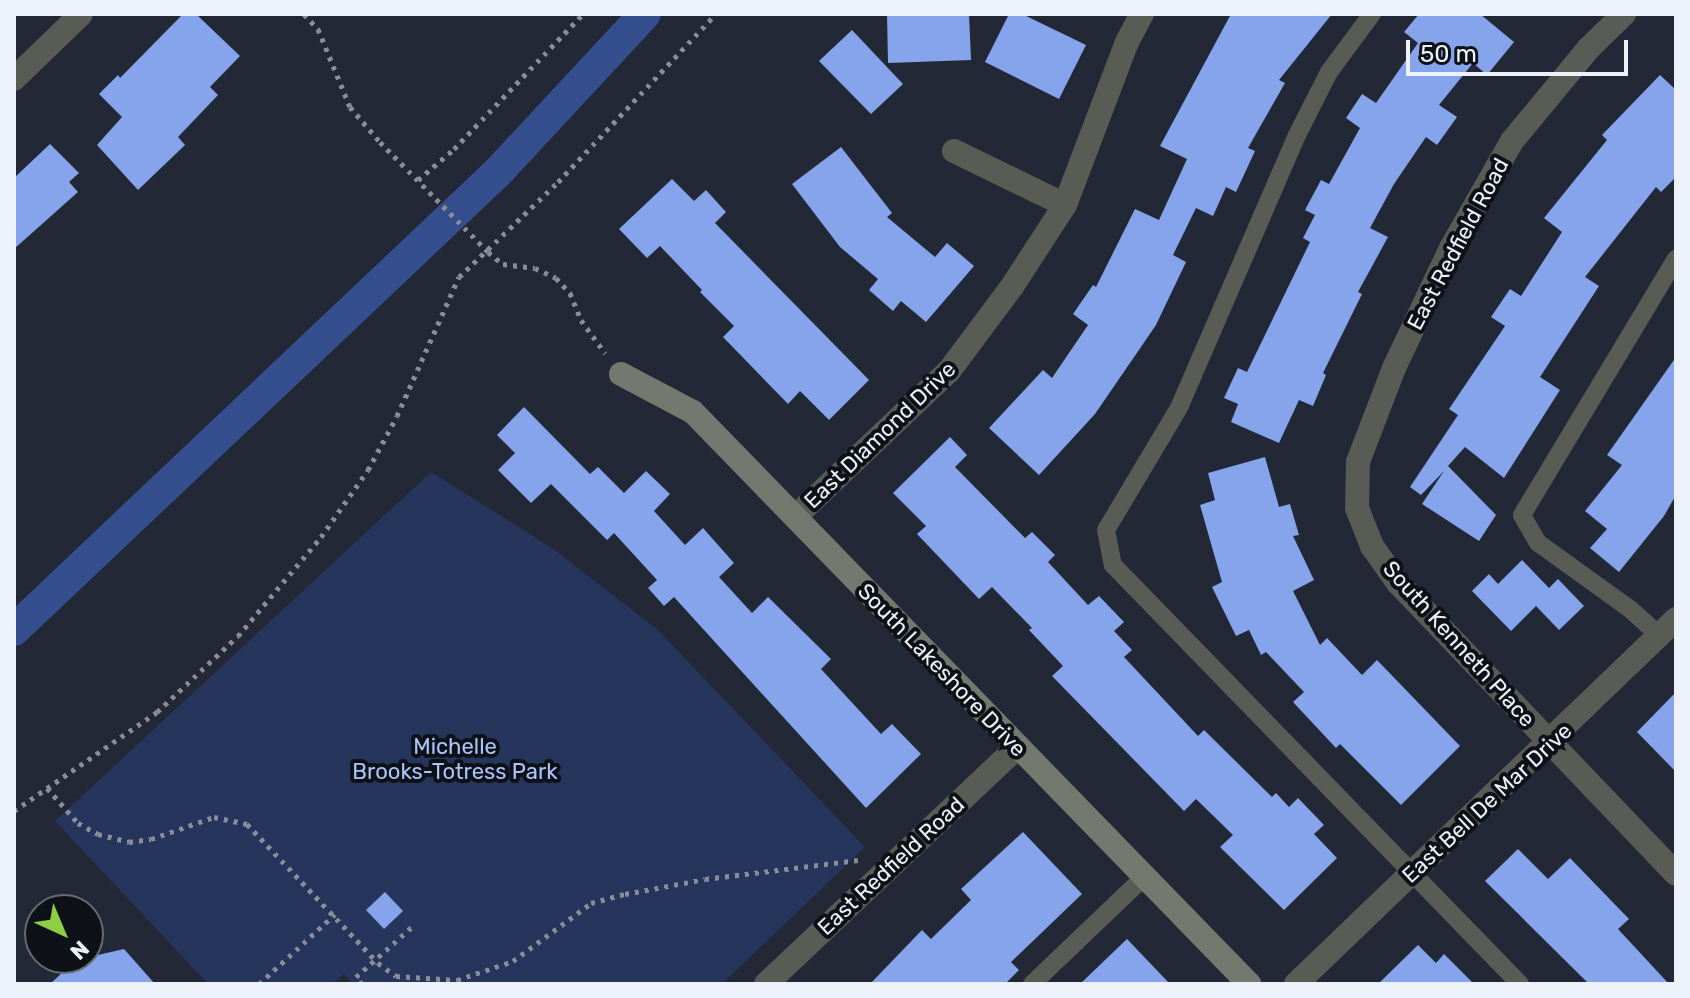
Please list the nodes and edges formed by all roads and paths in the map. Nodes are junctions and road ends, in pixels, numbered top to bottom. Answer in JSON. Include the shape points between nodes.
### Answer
{"nodes":[{"id":1,"x":81,"y":14,"type":"edge"},
{"id":2,"x":304,"y":14,"type":"edge"},
{"id":3,"x":583,"y":14,"type":"edge"},
{"id":4,"x":716,"y":14,"type":"edge"},
{"id":5,"x":1142,"y":14,"type":"edge"},
{"id":6,"x":1372,"y":14,"type":"edge"},
{"id":7,"x":1624,"y":14,"type":"edge"},
{"id":8,"x":14,"y":79,"type":"edge"},
{"id":9,"x":954,"y":151,"type":"dead end"},
{"id":10,"x":418,"y":180,"type":"junction"},
{"id":11,"x":1065,"y":205,"type":"junction"},
{"id":12,"x":488,"y":252,"type":"junction"},
{"id":13,"x":1676,"y":259,"type":"edge"},
{"id":14,"x":621,"y":374,"type":"joint"},
{"id":15,"x":1357,"y":508,"type":"joint"},
{"id":16,"x":795,"y":517,"type":"junction"},
{"id":17,"x":1668,"y":628,"type":"edge"},
{"id":18,"x":1550,"y":744,"type":"junction"},
{"id":19,"x":1016,"y":748,"type":"junction"},
{"id":20,"x":47,"y":788,"type":"junction"},
{"id":21,"x":14,"y":811,"type":"edge"},
{"id":22,"x":867,"y":859,"type":"dead end"},
{"id":23,"x":1413,"y":873,"type":"junction"},
{"id":24,"x":1676,"y":874,"type":"edge"},
{"id":25,"x":1144,"y":877,"type":"junction"},
{"id":26,"x":335,"y":914,"type":"junction"},
{"id":27,"x":414,"y":925,"type":"dead end"},
{"id":28,"x":375,"y":960,"type":"junction"},
{"id":29,"x":259,"y":984,"type":"edge"},
{"id":30,"x":362,"y":984,"type":"edge"},
{"id":31,"x":766,"y":984,"type":"edge"},
{"id":32,"x":1032,"y":984,"type":"edge"},
{"id":33,"x":1249,"y":984,"type":"edge"},
{"id":34,"x":1296,"y":984,"type":"edge"},
{"id":35,"x":1520,"y":984,"type":"edge"}],
"edges":[{"from":1,"to":8,"type":"street"},
{"from":2,"to":10,"type":"path","via":[[318,29],[350,107]]},
{"from":3,"to":10,"type":"path"},
{"from":4,"to":12,"type":"path"},
{"from":5,"to":11,"type":"street","name":"East Diamond Drive"},
{"from":6,"to":23,"type":"lane","via":[[1329,72],[1303,122],[1180,406],[1106,530],[1113,565]]},
{"from":7,"to":15,"type":"street","name":"East Redfield Road","via":[[1512,141],[1451,248],[1394,368],[1358,462]]},
{"from":9,"to":11,"type":"street"},
{"from":10,"to":12,"type":"path"},
{"from":11,"to":16,"type":"street","name":"East Diamond Drive","via":[[949,371]]},
{"from":12,"to":14,"type":"path","via":[[503,264],[535,268],[556,278]]},
{"from":12,"to":20,"type":"path","via":[[459,277],[390,430],[321,537],[238,636],[157,712]]},
{"from":13,"to":17,"type":"lane","via":[[1522,515],[1538,543],[1630,609]]},
{"from":14,"to":16,"type":"street","name":"South Lakeshore Drive","via":[[693,412]]},
{"from":15,"to":18,"type":"street","name":"South Kenneth Place","via":[[1372,546],[1398,583]]},
{"from":16,"to":19,"type":"street","name":"South Lakeshore Drive"},
{"from":17,"to":18,"type":"street","name":"East Bell De Mar Drive"},
{"from":18,"to":23,"type":"street","name":"East Bell De Mar Drive"},
{"from":18,"to":24,"type":"street","name":"South Kenneth Place"},
{"from":19,"to":25,"type":"street","name":"South Lakeshore Drive"},
{"from":19,"to":31,"type":"street","name":"East Redfield Road"},
{"from":20,"to":21,"type":"path"},
{"from":20,"to":26,"type":"path","via":[[78,823],[129,842],[214,817],[247,824]]},
{"from":22,"to":28,"type":"path","via":[[705,879],[591,903],[513,961],[457,980],[396,976]]},
{"from":23,"to":34,"type":"street","name":"East Bell De Mar Drive"},
{"from":23,"to":35,"type":"lane"},
{"from":25,"to":32,"type":"lane"},
{"from":25,"to":33,"type":"street","name":"South Lakeshore Drive"},
{"from":26,"to":28,"type":"path"},
{"from":26,"to":29,"type":"path"},
{"from":27,"to":28,"type":"path"},
{"from":28,"to":30,"type":"path","via":[[356,977]]}]}
